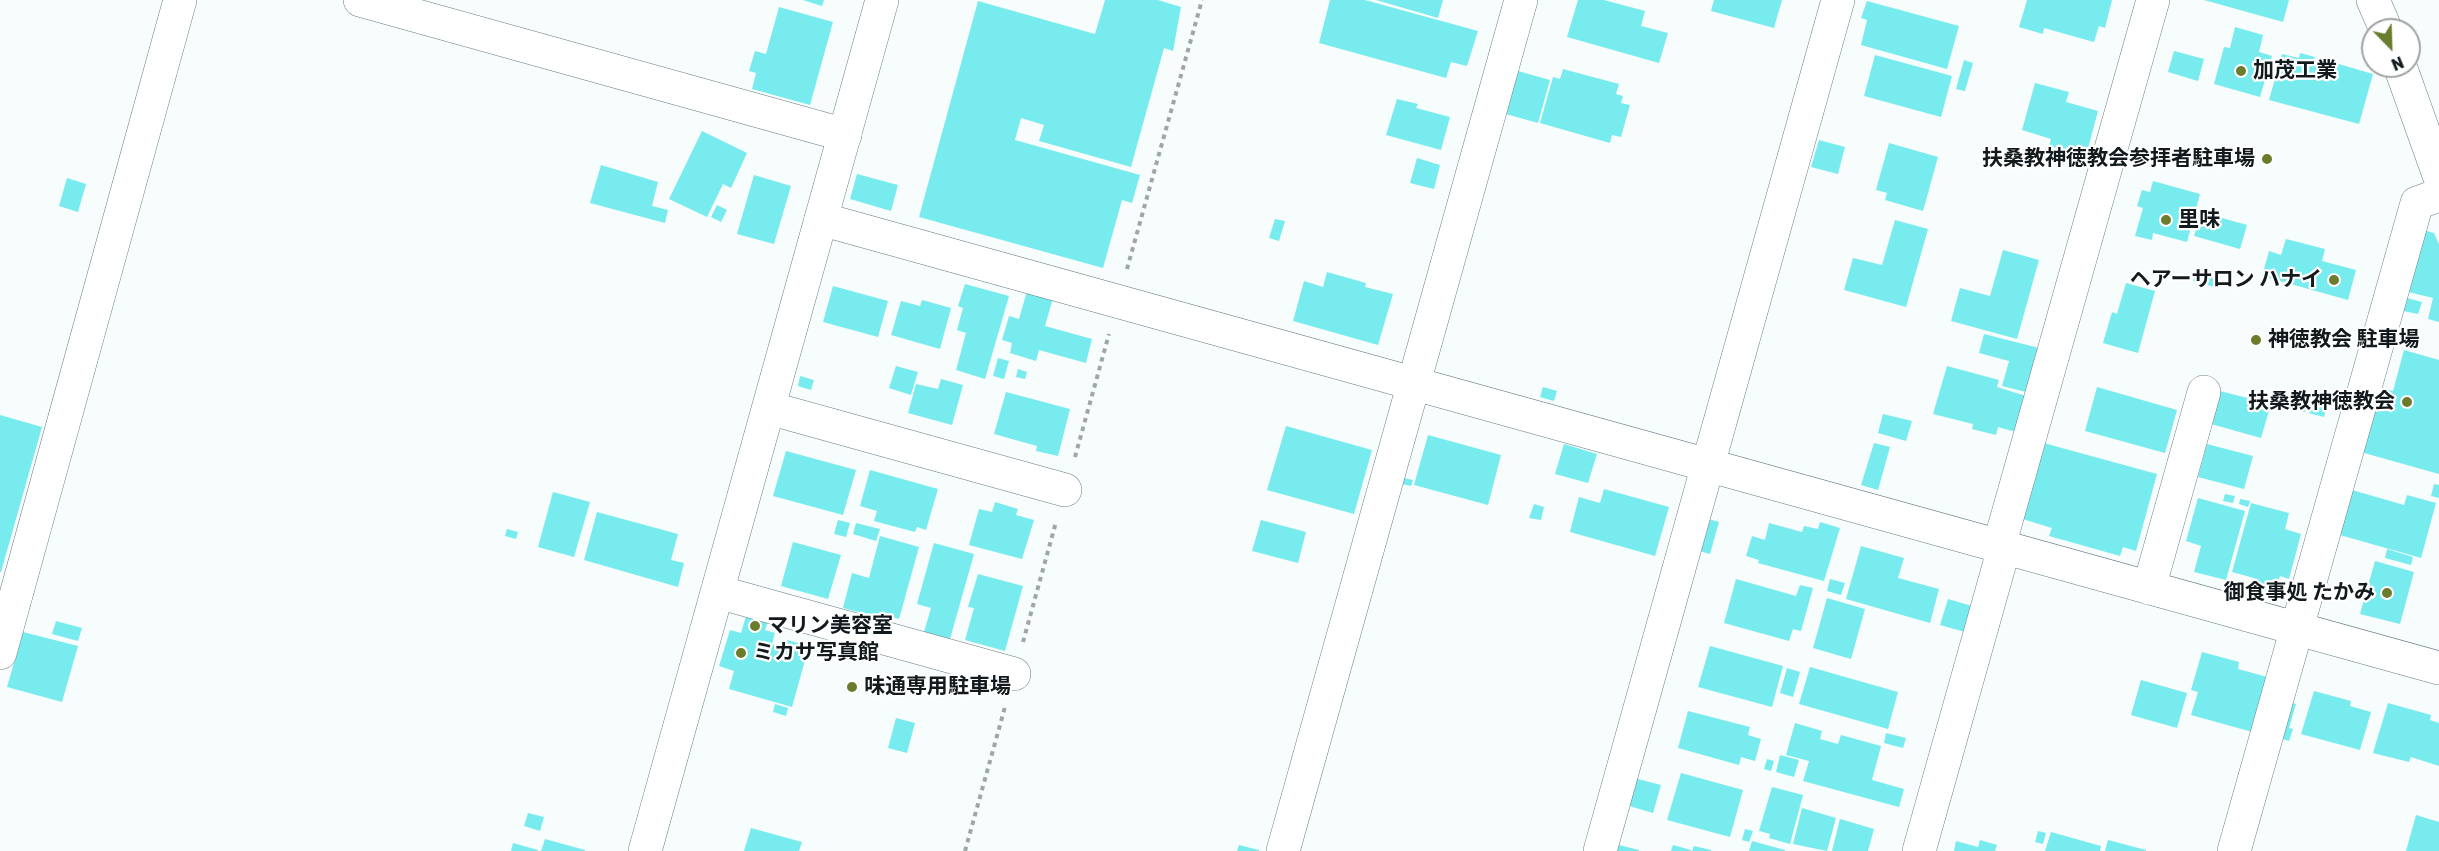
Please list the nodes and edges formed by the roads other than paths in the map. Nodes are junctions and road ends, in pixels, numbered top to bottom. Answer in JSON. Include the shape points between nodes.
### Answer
{"nodes":[{"id":1,"x":180,"y":0,"type":"edge"},
{"id":2,"x":360,"y":0,"type":"edge"},
{"id":3,"x":882,"y":0,"type":"edge"},
{"id":4,"x":1521,"y":0,"type":"edge"},
{"id":5,"x":1838,"y":0,"type":"edge"},
{"id":6,"x":2153,"y":0,"type":"edge"},
{"id":7,"x":2373,"y":0,"type":"edge"},
{"id":8,"x":2381,"y":18,"type":"edge"},
{"id":9,"x":2404,"y":78,"type":"edge"},
{"id":10,"x":845,"y":135,"type":"junction"},
{"id":11,"x":2439,"y":174,"type":"edge"},
{"id":12,"x":2439,"y":195,"type":"edge"},
{"id":13,"x":821,"y":219,"type":"junction"},
{"id":14,"x":1413,"y":384,"type":"junction"},
{"id":15,"x":2204,"y":392,"type":"dead end"},
{"id":16,"x":769,"y":408,"type":"junction"},
{"id":17,"x":1706,"y":465,"type":"junction"},
{"id":18,"x":1065,"y":490,"type":"road end"},
{"id":19,"x":2002,"y":547,"type":"junction"},
{"id":20,"x":2149,"y":588,"type":"junction"},
{"id":21,"x":718,"y":592,"type":"junction"},
{"id":22,"x":2296,"y":629,"type":"junction"},
{"id":23,"x":0,"y":653,"type":"edge"},
{"id":24,"x":2439,"y":668,"type":"edge"},
{"id":25,"x":1014,"y":674,"type":"road end"},
{"id":26,"x":645,"y":851,"type":"edge"},
{"id":27,"x":1283,"y":851,"type":"edge"},
{"id":28,"x":1600,"y":851,"type":"edge"},
{"id":29,"x":1919,"y":851,"type":"edge"},
{"id":30,"x":2234,"y":851,"type":"edge"}],
"edges":[{"from":1,"to":23,"type":"street"},
{"from":2,"to":10,"type":"street"},
{"from":3,"to":10,"type":"street"},
{"from":4,"to":14,"type":"street"},
{"from":5,"to":17,"type":"street"},
{"from":6,"to":19,"type":"street"},
{"from":7,"to":8,"type":"street"},
{"from":9,"to":11,"type":"street"},
{"from":10,"to":13,"type":"street"},
{"from":12,"to":22,"type":"street","via":[[2417,202]]},
{"from":13,"to":14,"type":"street"},
{"from":13,"to":16,"type":"street"},
{"from":14,"to":17,"type":"street"},
{"from":14,"to":27,"type":"street"},
{"from":15,"to":20,"type":"street"},
{"from":16,"to":18,"type":"street"},
{"from":16,"to":21,"type":"street"},
{"from":17,"to":19,"type":"street"},
{"from":17,"to":28,"type":"street"},
{"from":19,"to":20,"type":"street"},
{"from":19,"to":29,"type":"street"},
{"from":20,"to":22,"type":"street"},
{"from":21,"to":25,"type":"street"},
{"from":21,"to":26,"type":"street"},
{"from":22,"to":24,"type":"street"},
{"from":22,"to":30,"type":"street"}]}
